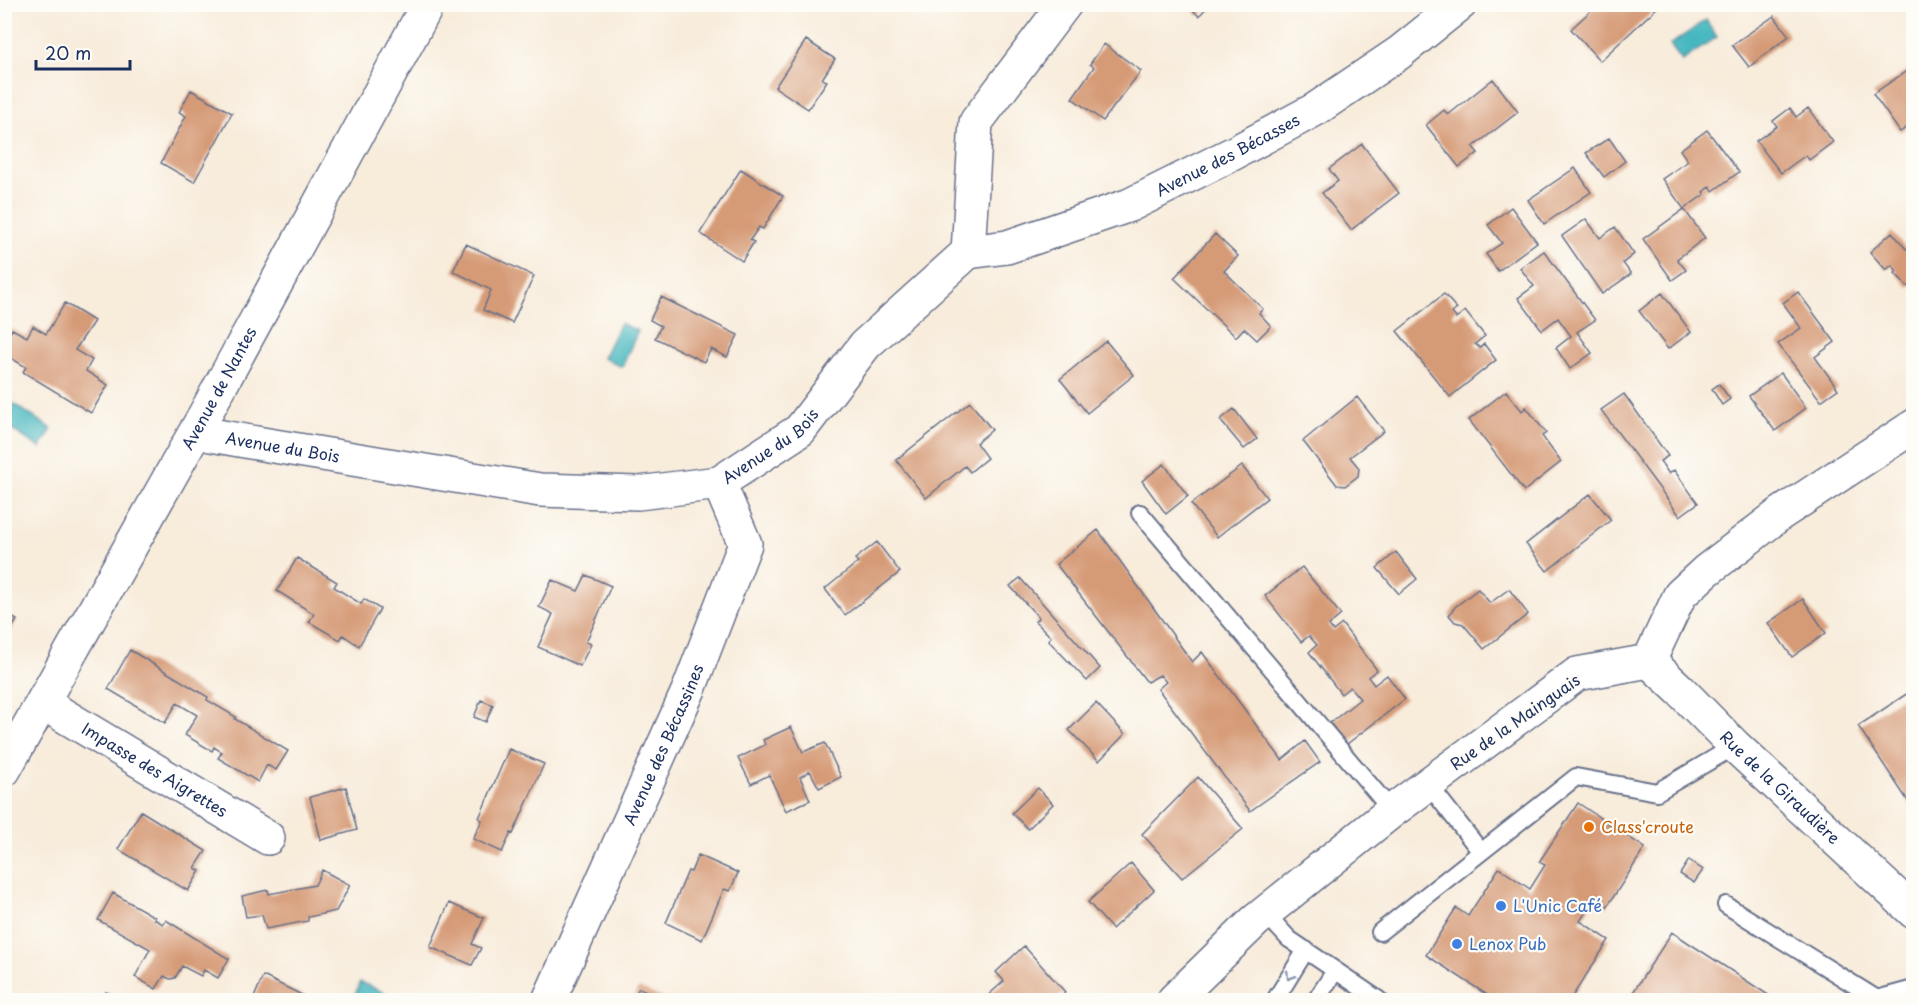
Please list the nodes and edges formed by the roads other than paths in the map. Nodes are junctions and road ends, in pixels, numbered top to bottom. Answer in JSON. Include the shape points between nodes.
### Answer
{"nodes":[{"id":1,"x":428,"y":4,"type":"edge"},
{"id":2,"x":1065,"y":4,"type":"edge"},
{"id":3,"x":1460,"y":4,"type":"edge"},
{"id":4,"x":968,"y":252,"type":"junction"},
{"id":5,"x":1914,"y":426,"type":"edge"},
{"id":6,"x":197,"y":429,"type":"junction"},
{"id":7,"x":719,"y":483,"type":"junction"},
{"id":8,"x":1140,"y":513,"type":"dead end"},
{"id":9,"x":1649,"y":661,"type":"junction"},
{"id":10,"x":43,"y":703,"type":"junction"},
{"id":11,"x":1735,"y":746,"type":"junction"},
{"id":12,"x":4,"y":770,"type":"edge"},
{"id":13,"x":1428,"y":784,"type":"junction"},
{"id":14,"x":1392,"y":811,"type":"junction"},
{"id":15,"x":268,"y":838,"type":"dead end"},
{"id":16,"x":1481,"y":852,"type":"junction"},
{"id":17,"x":1726,"y":905,"type":"dead end"},
{"id":18,"x":1914,"y":912,"type":"edge"},
{"id":19,"x":1265,"y":913,"type":"junction"},
{"id":20,"x":1380,"y":932,"type":"dead end"},
{"id":21,"x":1306,"y":951,"type":"junction"},
{"id":22,"x":1335,"y":971,"type":"junction"},
{"id":23,"x":1914,"y":991,"type":"edge"},
{"id":24,"x":549,"y":1000,"type":"edge"},
{"id":25,"x":1174,"y":1000,"type":"edge"},
{"id":26,"x":1275,"y":1000,"type":"edge"},
{"id":27,"x":1316,"y":1000,"type":"edge"},
{"id":28,"x":1379,"y":1000,"type":"edge"},
{"id":29,"x":1878,"y":1000,"type":"edge"}],
"edges":[{"from":1,"to":6,"type":"street","name":"Avenue de Nantes"},
{"from":2,"to":4,"type":"street","via":[[976,123]]},
{"from":3,"to":4,"type":"street","name":"Avenue des Bécasses","via":[[1399,53],[1316,110],[1130,205],[1007,247]]},
{"from":4,"to":7,"type":"street","name":"Avenue du Bois","via":[[865,345],[800,430]]},
{"from":5,"to":9,"type":"street","via":[[1780,514],[1706,571],[1680,595]]},
{"from":6,"to":7,"type":"street","name":"Avenue du Bois","via":[[242,441],[540,490],[638,493]]},
{"from":6,"to":10,"type":"street","name":"Avenue de Nantes"},
{"from":7,"to":24,"type":"street","name":"Avenue des Bécassines","via":[[745,544],[689,689]]},
{"from":8,"to":14,"type":"lane"},
{"from":9,"to":11,"type":"street","name":"Rue de la Giraudière"},
{"from":9,"to":13,"type":"street","name":"Rue de la Mainguais","via":[[1576,674]]},
{"from":10,"to":12,"type":"street","name":"Avenue de Nantes"},
{"from":10,"to":15,"type":"street","name":"Impasse des Aigrettes"},
{"from":11,"to":16,"type":"lane","via":[[1657,792],[1576,777]]},
{"from":11,"to":18,"type":"street","name":"Rue de la Giraudière"},
{"from":13,"to":14,"type":"street","name":"Rue de la Mainguais"},
{"from":13,"to":16,"type":"lane"},
{"from":14,"to":19,"type":"street","name":"Rue de la Mainguais"},
{"from":16,"to":20,"type":"lane"},
{"from":17,"to":29,"type":"lane"},
{"from":19,"to":21,"type":"lane"},
{"from":19,"to":25,"type":"street","name":"Rue de la Mainguais"},
{"from":21,"to":22,"type":"lane"},
{"from":21,"to":26,"type":"lane","one_way":true},
{"from":22,"to":27,"type":"lane"},
{"from":22,"to":28,"type":"lane"},
{"from":23,"to":29,"type":"lane"}]}
